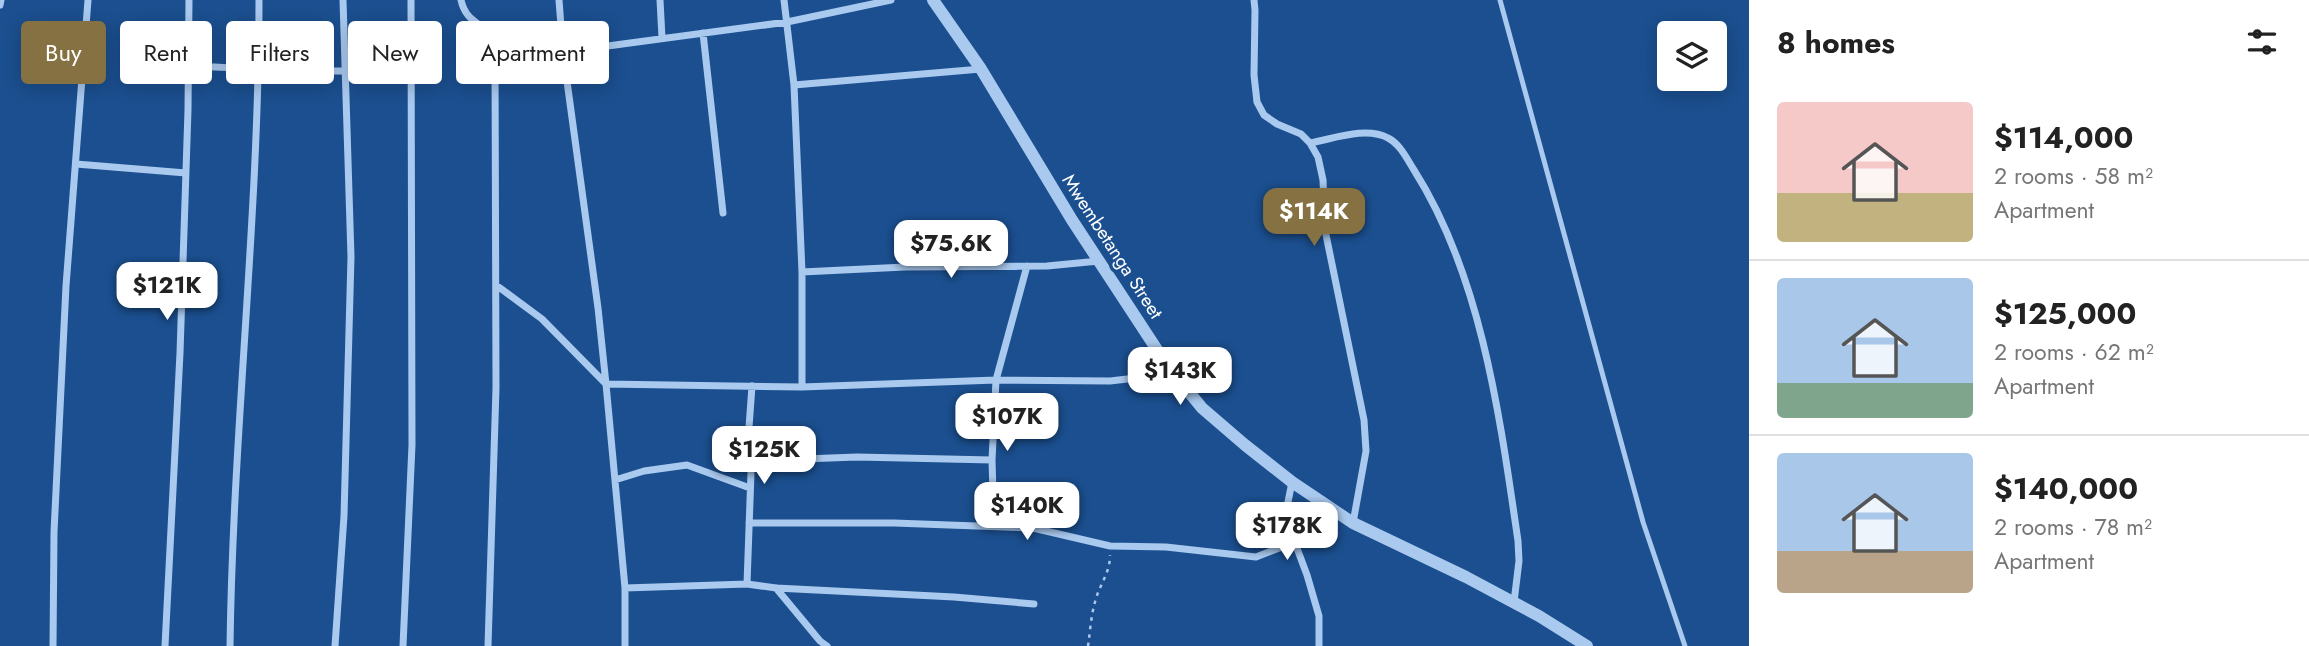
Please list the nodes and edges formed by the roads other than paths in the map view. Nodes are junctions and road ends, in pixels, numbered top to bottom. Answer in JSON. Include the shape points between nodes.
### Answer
{"nodes":[{"id":1,"x":88,"y":0,"type":"edge"},
{"id":2,"x":189,"y":0,"type":"edge"},
{"id":3,"x":259,"y":0,"type":"edge"},
{"id":4,"x":343,"y":0,"type":"edge"},
{"id":5,"x":411,"y":0,"type":"edge"},
{"id":6,"x":461,"y":0,"type":"edge"},
{"id":7,"x":559,"y":0,"type":"edge"},
{"id":8,"x":660,"y":0,"type":"edge"},
{"id":9,"x":783,"y":0,"type":"edge"},
{"id":10,"x":891,"y":0,"type":"edge"},
{"id":11,"x":933,"y":0,"type":"edge"},
{"id":12,"x":1254,"y":0,"type":"edge"},
{"id":13,"x":1500,"y":0,"type":"edge"},
{"id":14,"x":189,"y":21,"type":"edge"},
{"id":15,"x":259,"y":21,"type":"edge"},
{"id":16,"x":561,"y":21,"type":"edge"},
{"id":17,"x":787,"y":22,"type":"junction"},
{"id":18,"x":703,"y":33,"type":"junction"},
{"id":19,"x":662,"y":38,"type":"junction"},
{"id":20,"x":609,"y":45,"type":"edge"},
{"id":21,"x":981,"y":69,"type":"junction"},
{"id":22,"x":334,"y":71,"type":"edge"},
{"id":23,"x":344,"y":71,"type":"junction"},
{"id":24,"x":188,"y":84,"type":"edge"},
{"id":25,"x":258,"y":84,"type":"edge"},
{"id":26,"x":567,"y":84,"type":"edge"},
{"id":27,"x":794,"y":85,"type":"junction"},
{"id":28,"x":1310,"y":143,"type":"junction"},
{"id":29,"x":76,"y":164,"type":"junction"},
{"id":30,"x":186,"y":173,"type":"junction"},
{"id":31,"x":723,"y":213,"type":"dead end"},
{"id":32,"x":1098,"y":261,"type":"junction"},
{"id":33,"x":1027,"y":266,"type":"junction"},
{"id":34,"x":802,"y":272,"type":"junction"},
{"id":35,"x":496,"y":285,"type":"junction"},
{"id":36,"x":1167,"y":365,"type":"junction"},
{"id":37,"x":996,"y":380,"type":"junction"},
{"id":38,"x":606,"y":384,"type":"junction"},
{"id":39,"x":752,"y":386,"type":"junction"},
{"id":40,"x":802,"y":387,"type":"junction"},
{"id":41,"x":750,"y":454,"type":"junction"},
{"id":42,"x":992,"y":460,"type":"junction"},
{"id":43,"x":615,"y":480,"type":"junction"},
{"id":44,"x":1292,"y":482,"type":"junction"},
{"id":45,"x":750,"y":488,"type":"junction"},
{"id":46,"x":748,"y":523,"type":"junction"},
{"id":47,"x":1353,"y":523,"type":"junction"},
{"id":48,"x":994,"y":526,"type":"junction"},
{"id":49,"x":1295,"y":542,"type":"junction"},
{"id":50,"x":747,"y":584,"type":"junction"},
{"id":51,"x":625,"y":588,"type":"junction"},
{"id":52,"x":776,"y":588,"type":"junction"},
{"id":53,"x":1514,"y":602,"type":"junction"},
{"id":54,"x":1034,"y":604,"type":"dead end"},
{"id":55,"x":53,"y":646,"type":"edge"},
{"id":56,"x":165,"y":646,"type":"edge"},
{"id":57,"x":230,"y":646,"type":"edge"},
{"id":58,"x":335,"y":646,"type":"edge"},
{"id":59,"x":403,"y":646,"type":"edge"},
{"id":60,"x":488,"y":646,"type":"edge"},
{"id":61,"x":625,"y":646,"type":"edge"},
{"id":62,"x":827,"y":646,"type":"edge"},
{"id":63,"x":1319,"y":646,"type":"edge"},
{"id":64,"x":1587,"y":646,"type":"edge"},
{"id":65,"x":1685,"y":646,"type":"edge"}],
"edges":[{"from":1,"to":29,"type":"street"},
{"from":2,"to":14,"type":"street"},
{"from":3,"to":15,"type":"street"},
{"from":4,"to":23,"type":"street"},
{"from":5,"to":59,"type":"street","via":[[412,423]]},
{"from":6,"to":35,"type":"street","via":[[469,19],[487,30],[494,41]]},
{"from":7,"to":16,"type":"street"},
{"from":8,"to":19,"type":"street"},
{"from":9,"to":17,"type":"street"},
{"from":10,"to":17,"type":"street"},
{"from":11,"to":21,"type":"street","name":"Mwembetanga Street"},
{"from":12,"to":28,"type":"street","via":[[1257,102],[1264,115]]},
{"from":13,"to":65,"type":"lane","via":[[1643,522]]},
{"from":17,"to":18,"type":"street"},
{"from":17,"to":27,"type":"street"},
{"from":18,"to":19,"type":"street"},
{"from":18,"to":31,"type":"street"},
{"from":19,"to":20,"type":"street"},
{"from":21,"to":27,"type":"street"},
{"from":21,"to":32,"type":"street","name":"Mwembetanga Street"},
{"from":22,"to":23,"type":"street"},
{"from":23,"to":58,"type":"street","via":[[351,257],[344,516]]},
{"from":24,"to":30,"type":"street"},
{"from":25,"to":57,"type":"street","via":[[232,520]]},
{"from":26,"to":38,"type":"street"},
{"from":27,"to":34,"type":"street"},
{"from":28,"to":47,"type":"street","via":[[1323,180],[1325,230],[1364,420],[1366,451]]},
{"from":28,"to":53,"type":"street","via":[[1364,134],[1390,138],[1425,188],[1454,250],[1478,323],[1499,421],[1518,541]]},
{"from":29,"to":30,"type":"street"},
{"from":29,"to":55,"type":"street","via":[[58,449]]},
{"from":30,"to":56,"type":"street"},
{"from":32,"to":33,"type":"street"},
{"from":32,"to":36,"type":"street","name":"Mwembetanga Street"},
{"from":33,"to":34,"type":"street"},
{"from":33,"to":37,"type":"street"},
{"from":34,"to":40,"type":"street"},
{"from":35,"to":38,"type":"street","via":[[542,318]]},
{"from":35,"to":60,"type":"street"},
{"from":36,"to":37,"type":"street","via":[[1136,378],[1110,381]]},
{"from":36,"to":44,"type":"street","name":"Mwembetanga Street","via":[[1202,408]]},
{"from":37,"to":40,"type":"street"},
{"from":37,"to":42,"type":"street"},
{"from":38,"to":39,"type":"street"},
{"from":38,"to":43,"type":"street"},
{"from":39,"to":40,"type":"street"},
{"from":39,"to":41,"type":"street"},
{"from":41,"to":42,"type":"street","via":[[776,460]]},
{"from":41,"to":45,"type":"street"},
{"from":42,"to":48,"type":"street"},
{"from":43,"to":45,"type":"street","via":[[687,465]]},
{"from":43,"to":51,"type":"street"},
{"from":44,"to":47,"type":"street","name":"Mwembetanga Street"},
{"from":44,"to":49,"type":"street","via":[[1287,507]]},
{"from":45,"to":46,"type":"street"},
{"from":46,"to":48,"type":"street"},
{"from":46,"to":50,"type":"street"},
{"from":47,"to":53,"type":"street","name":"Mwembetanga Street"},
{"from":48,"to":49,"type":"street","via":[[1032,528],[1110,546],[1256,557]]},
{"from":49,"to":63,"type":"street","via":[[1319,616]]},
{"from":50,"to":51,"type":"street"},
{"from":50,"to":52,"type":"street"},
{"from":51,"to":61,"type":"street"},
{"from":52,"to":54,"type":"street"},
{"from":52,"to":62,"type":"street"},
{"from":53,"to":64,"type":"street","name":"Mwembetanga Street"}]}
